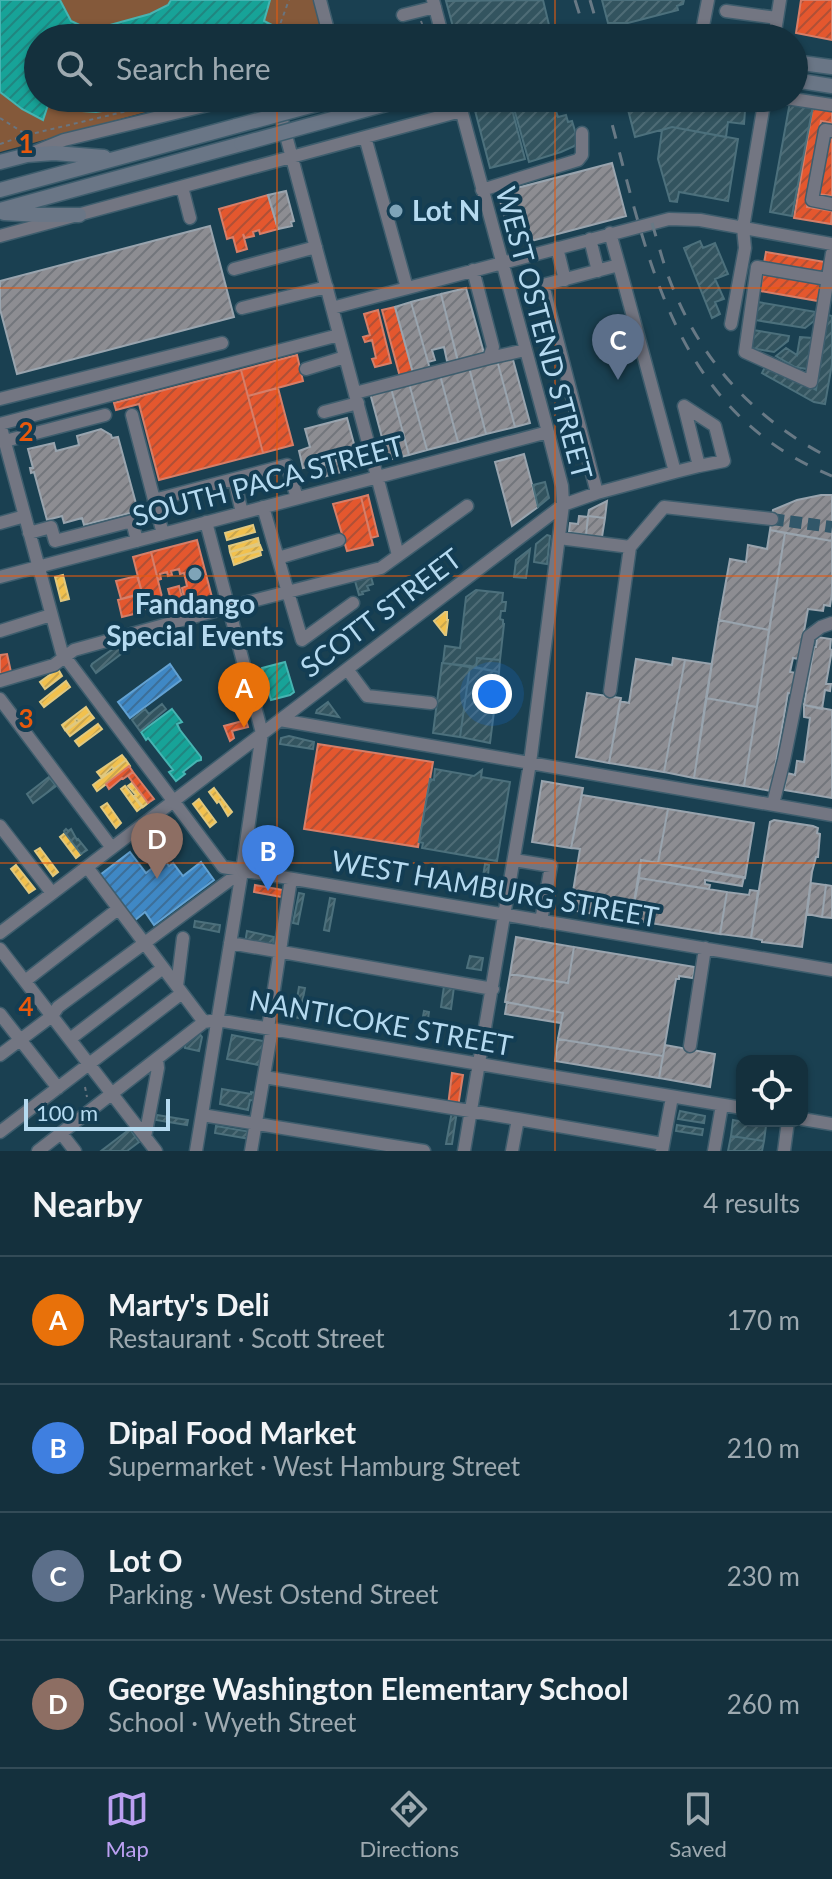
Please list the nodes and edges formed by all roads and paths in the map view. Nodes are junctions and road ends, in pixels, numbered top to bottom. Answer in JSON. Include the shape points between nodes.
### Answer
{"nodes":[{"id":1,"x":289,"y":0,"type":"edge"},
{"id":2,"x":320,"y":0,"type":"edge"},
{"id":3,"x":708,"y":0,"type":"edge"},
{"id":4,"x":780,"y":0,"type":"edge"},
{"id":5,"x":434,"y":3,"type":"edge"},
{"id":6,"x":726,"y":11,"type":"dead end"},
{"id":7,"x":403,"y":15,"type":"dead end"},
{"id":8,"x":421,"y":18,"type":"dead end"},
{"id":9,"x":777,"y":18,"type":"junction"},
{"id":10,"x":280,"y":24,"type":"edge"},
{"id":11,"x":326,"y":24,"type":"edge"},
{"id":12,"x":423,"y":24,"type":"edge"},
{"id":13,"x":439,"y":24,"type":"edge"},
{"id":14,"x":703,"y":24,"type":"edge"},
{"id":15,"x":776,"y":24,"type":"edge"},
{"id":16,"x":808,"y":64,"type":"edge"},
{"id":17,"x":832,"y":67,"type":"edge"},
{"id":18,"x":808,"y":82,"type":"edge"},
{"id":19,"x":832,"y":86,"type":"edge"},
{"id":20,"x":808,"y":101,"type":"edge"},
{"id":21,"x":832,"y":105,"type":"edge"},
{"id":22,"x":123,"y":112,"type":"edge"},
{"id":23,"x":179,"y":112,"type":"edge"},
{"id":24,"x":280,"y":112,"type":"edge"},
{"id":25,"x":288,"y":112,"type":"edge"},
{"id":26,"x":357,"y":112,"type":"edge"},
{"id":27,"x":406,"y":112,"type":"edge"},
{"id":28,"x":441,"y":112,"type":"edge"},
{"id":29,"x":462,"y":112,"type":"edge"},
{"id":30,"x":763,"y":112,"type":"edge"},
{"id":31,"x":0,"y":118,"type":"edge"},
{"id":32,"x":409,"y":125,"type":"junction"},
{"id":33,"x":832,"y":131,"type":"edge"},
{"id":34,"x":582,"y":133,"type":"dead end"},
{"id":35,"x":27,"y":135,"type":"junction"},
{"id":36,"x":365,"y":137,"type":"junction"},
{"id":37,"x":0,"y":144,"type":"edge"},
{"id":38,"x":27,"y":155,"type":"junction"},
{"id":39,"x":292,"y":157,"type":"junction"},
{"id":40,"x":116,"y":158,"type":"junction"},
{"id":41,"x":0,"y":162,"type":"edge"},
{"id":42,"x":182,"y":187,"type":"junction"},
{"id":43,"x":0,"y":190,"type":"edge"},
{"id":44,"x":482,"y":190,"type":"junction"},
{"id":45,"x":832,"y":204,"type":"edge"},
{"id":46,"x":0,"y":212,"type":"edge"},
{"id":47,"x":79,"y":215,"type":"junction"},
{"id":48,"x":190,"y":218,"type":"dead end"},
{"id":49,"x":743,"y":228,"type":"junction"},
{"id":50,"x":610,"y":233,"type":"junction"},
{"id":51,"x":0,"y":236,"type":"edge"},
{"id":52,"x":590,"y":239,"type":"junction"},
{"id":53,"x":832,"y":244,"type":"edge"},
{"id":54,"x":316,"y":247,"type":"junction"},
{"id":55,"x":557,"y":248,"type":"junction"},
{"id":56,"x":832,"y":253,"type":"edge"},
{"id":57,"x":501,"y":263,"type":"junction"},
{"id":58,"x":619,"y":265,"type":"junction"},
{"id":59,"x":234,"y":269,"type":"dead end"},
{"id":60,"x":473,"y":270,"type":"junction"},
{"id":61,"x":598,"y":271,"type":"junction"},
{"id":62,"x":827,"y":279,"type":"junction"},
{"id":63,"x":565,"y":280,"type":"junction"},
{"id":64,"x":327,"y":287,"type":"junction"},
{"id":65,"x":407,"y":288,"type":"junction"},
{"id":66,"x":242,"y":308,"type":"dead end"},
{"id":67,"x":332,"y":308,"type":"junction"},
{"id":68,"x":731,"y":324,"type":"dead end"},
{"id":69,"x":339,"y":335,"type":"junction"},
{"id":70,"x":222,"y":343,"type":"dead end"},
{"id":71,"x":525,"y":350,"type":"junction"},
{"id":72,"x":345,"y":357,"type":"junction"},
{"id":73,"x":489,"y":358,"type":"junction"},
{"id":74,"x":306,"y":369,"type":"dead end"},
{"id":75,"x":356,"y":398,"type":"junction"},
{"id":76,"x":0,"y":399,"type":"edge"},
{"id":77,"x":324,"y":412,"type":"dead end"},
{"id":78,"x":105,"y":415,"type":"dead end"},
{"id":79,"x":132,"y":415,"type":"dead end"},
{"id":80,"x":0,"y":424,"type":"edge"},
{"id":81,"x":548,"y":432,"type":"junction"},
{"id":82,"x":5,"y":441,"type":"junction"},
{"id":83,"x":699,"y":466,"type":"junction"},
{"id":84,"x":675,"y":472,"type":"junction"},
{"id":85,"x":377,"y":477,"type":"junction"},
{"id":86,"x":234,"y":479,"type":"junction"},
{"id":87,"x":597,"y":493,"type":"junction"},
{"id":88,"x":297,"y":498,"type":"junction"},
{"id":89,"x":154,"y":500,"type":"junction"},
{"id":90,"x":563,"y":505,"type":"junction"},
{"id":91,"x":467,"y":506,"type":"dead end"},
{"id":92,"x":263,"y":507,"type":"junction"},
{"id":93,"x":242,"y":513,"type":"junction"},
{"id":94,"x":25,"y":516,"type":"junction"},
{"id":95,"x":772,"y":519,"type":"tunnel mouth"},
{"id":96,"x":206,"y":522,"type":"junction"},
{"id":97,"x":0,"y":523,"type":"edge"},
{"id":98,"x":29,"y":533,"type":"junction"},
{"id":99,"x":163,"y":534,"type":"junction"},
{"id":100,"x":559,"y":538,"type":"junction"},
{"id":101,"x":339,"y":540,"type":"dead end"},
{"id":102,"x":137,"y":541,"type":"junction"},
{"id":103,"x":630,"y":547,"type":"junction"},
{"id":104,"x":398,"y":555,"type":"junction"},
{"id":105,"x":278,"y":558,"type":"junction"},
{"id":106,"x":38,"y":567,"type":"junction"},
{"id":107,"x":0,"y":577,"type":"edge"},
{"id":108,"x":287,"y":592,"type":"junction"},
{"id":109,"x":353,"y":603,"type":"dead end"},
{"id":110,"x":229,"y":607,"type":"junction"},
{"id":111,"x":51,"y":615,"type":"junction"},
{"id":112,"x":832,"y":623,"type":"edge"},
{"id":113,"x":0,"y":631,"type":"edge"},
{"id":114,"x":65,"y":657,"type":"junction"},
{"id":115,"x":347,"y":669,"type":"junction"},
{"id":116,"x":0,"y":681,"type":"edge"},
{"id":117,"x":610,"y":691,"type":"dead end"},
{"id":118,"x":0,"y":699,"type":"edge"},
{"id":119,"x":431,"y":703,"type":"dead end"},
{"id":120,"x":280,"y":720,"type":"junction"},
{"id":121,"x":262,"y":733,"type":"junction"},
{"id":122,"x":530,"y":763,"type":"junction"},
{"id":123,"x":173,"y":801,"type":"junction"},
{"id":124,"x":773,"y":804,"type":"junction"},
{"id":125,"x":832,"y":815,"type":"edge"},
{"id":126,"x":0,"y":826,"type":"edge"},
{"id":127,"x":112,"y":848,"type":"junction"},
{"id":128,"x":514,"y":860,"type":"junction"},
{"id":129,"x":87,"y":867,"type":"junction"},
{"id":130,"x":242,"y":871,"type":"junction"},
{"id":131,"x":291,"y":879,"type":"junction"},
{"id":132,"x":52,"y":893,"type":"junction"},
{"id":133,"x":118,"y":909,"type":"junction"},
{"id":134,"x":506,"y":915,"type":"junction"},
{"id":135,"x":541,"y":921,"type":"junction"},
{"id":136,"x":0,"y":933,"type":"edge"},
{"id":137,"x":183,"y":938,"type":"dead end"},
{"id":138,"x":144,"y":943,"type":"junction"},
{"id":139,"x":230,"y":943,"type":"junction"},
{"id":140,"x":705,"y":948,"type":"junction"},
{"id":141,"x":0,"y":949,"type":"edge"},
{"id":142,"x":280,"y":952,"type":"junction"},
{"id":143,"x":163,"y":968,"type":"junction"},
{"id":144,"x":832,"y":970,"type":"edge"},
{"id":145,"x":25,"y":981,"type":"junction"},
{"id":146,"x":493,"y":989,"type":"junction"},
{"id":147,"x":180,"y":990,"type":"junction"},
{"id":148,"x":0,"y":1014,"type":"edge"},
{"id":149,"x":52,"y":1016,"type":"junction"},
{"id":150,"x":211,"y":1021,"type":"junction"},
{"id":151,"x":270,"y":1029,"type":"junction"},
{"id":152,"x":70,"y":1039,"type":"junction"},
{"id":153,"x":20,"y":1040,"type":"junction"},
{"id":154,"x":690,"y":1046,"type":"dead end"},
{"id":155,"x":0,"y":1055,"type":"edge"},
{"id":156,"x":157,"y":1059,"type":"junction"},
{"id":157,"x":89,"y":1064,"type":"junction"},
{"id":158,"x":479,"y":1064,"type":"junction"},
{"id":159,"x":264,"y":1077,"type":"junction"},
{"id":160,"x":85,"y":1087,"type":"dead end"},
{"id":161,"x":58,"y":1088,"type":"junction"},
{"id":162,"x":112,"y":1093,"type":"junction"},
{"id":163,"x":672,"y":1097,"type":"junction"},
{"id":164,"x":90,"y":1102,"type":"dead end"},
{"id":165,"x":722,"y":1105,"type":"junction"},
{"id":166,"x":736,"y":1107,"type":"edge"},
{"id":167,"x":471,"y":1111,"type":"junction"},
{"id":168,"x":202,"y":1115,"type":"junction"},
{"id":169,"x":518,"y":1119,"type":"junction"},
{"id":170,"x":808,"y":1120,"type":"edge"},
{"id":171,"x":255,"y":1124,"type":"junction"},
{"id":172,"x":832,"y":1124,"type":"edge"},
{"id":173,"x":787,"y":1127,"type":"edge"},
{"id":174,"x":0,"y":1132,"type":"edge"},
{"id":175,"x":61,"y":1133,"type":"junction"},
{"id":176,"x":145,"y":1137,"type":"junction"},
{"id":177,"x":663,"y":1148,"type":"edge"},
{"id":178,"x":38,"y":1151,"type":"edge"},
{"id":179,"x":75,"y":1151,"type":"edge"},
{"id":180,"x":156,"y":1151,"type":"edge"},
{"id":181,"x":196,"y":1151,"type":"edge"},
{"id":182,"x":251,"y":1151,"type":"edge"},
{"id":183,"x":424,"y":1151,"type":"edge"},
{"id":184,"x":464,"y":1151,"type":"edge"},
{"id":185,"x":512,"y":1151,"type":"edge"},
{"id":186,"x":714,"y":1151,"type":"edge"},
{"id":187,"x":784,"y":1151,"type":"edge"}],
"edges":[{"from":1,"to":10,"type":"path"},
{"from":2,"to":11,"type":"street"},
{"from":3,"to":14,"type":"street"},
{"from":4,"to":9,"type":"street"},
{"from":5,"to":7,"type":"street"},
{"from":5,"to":13,"type":"street"},
{"from":6,"to":9,"type":"street"},
{"from":8,"to":12,"type":"path"},
{"from":9,"to":15,"type":"street"},
{"from":16,"to":17,"type":"main road"},
{"from":18,"to":19,"type":"main road"},
{"from":20,"to":21,"type":"street"},
{"from":22,"to":35,"type":"path"},
{"from":23,"to":38,"type":"street","via":[[64,140]]},
{"from":24,"to":39,"type":"street"},
{"from":25,"to":40,"type":"main road","bridge":true},
{"from":26,"to":46,"type":"main road","bridge":true},
{"from":27,"to":32,"type":"street"},
{"from":28,"to":32,"type":"street"},
{"from":29,"to":44,"type":"street","name":"WEST OSTEND STREET"},
{"from":30,"to":49,"type":"street"},
{"from":31,"to":35,"type":"path"},
{"from":32,"to":36,"type":"street"},
{"from":33,"to":45,"type":"street","via":[[825,130],[812,200]]},
{"from":34,"to":44,"type":"street","via":[[578,160]]},
{"from":35,"to":37,"type":"path"},
{"from":36,"to":39,"type":"street"},
{"from":36,"to":65,"type":"street"},
{"from":38,"to":40,"type":"main road"},
{"from":38,"to":41,"type":"main road"},
{"from":39,"to":42,"type":"street"},
{"from":39,"to":54,"type":"street"},
{"from":40,"to":43,"type":"main road"},
{"from":42,"to":47,"type":"street"},
{"from":42,"to":48,"type":"street"},
{"from":44,"to":57,"type":"street","name":"WEST OSTEND STREET"},
{"from":46,"to":47,"type":"main road"},
{"from":47,"to":51,"type":"street"},
{"from":49,"to":50,"type":"street","via":[[681,218]]},
{"from":49,"to":53,"type":"street"},
{"from":49,"to":68,"type":"street","via":[[745,248]]},
{"from":50,"to":52,"type":"street"},
{"from":50,"to":58,"type":"street"},
{"from":52,"to":55,"type":"street"},
{"from":52,"to":61,"type":"street"},
{"from":54,"to":59,"type":"street"},
{"from":54,"to":64,"type":"street"},
{"from":55,"to":57,"type":"street"},
{"from":55,"to":63,"type":"street"},
{"from":56,"to":62,"type":"street"},
{"from":57,"to":60,"type":"street"},
{"from":57,"to":71,"type":"street","name":"WEST OSTEND STREET"},
{"from":58,"to":61,"type":"street"},
{"from":58,"to":84,"type":"street"},
{"from":60,"to":65,"type":"street"},
{"from":60,"to":73,"type":"street","via":[[493,347]]},
{"from":61,"to":63,"type":"street"},
{"from":62,"to":62,"type":"street","via":[[811,382],[745,352],[757,267]]},
{"from":63,"to":87,"type":"street","via":[[543,285]]},
{"from":64,"to":66,"type":"street"},
{"from":64,"to":67,"type":"street"},
{"from":65,"to":67,"type":"street"},
{"from":67,"to":69,"type":"street"},
{"from":69,"to":72,"type":"street"},
{"from":69,"to":80,"type":"street"},
{"from":70,"to":76,"type":"street"},
{"from":71,"to":73,"type":"street"},
{"from":71,"to":81,"type":"street","name":"WEST OSTEND STREET"},
{"from":72,"to":74,"type":"street"},
{"from":72,"to":75,"type":"street"},
{"from":73,"to":75,"type":"street"},
{"from":75,"to":77,"type":"street"},
{"from":75,"to":85,"type":"street"},
{"from":78,"to":82,"type":"street"},
{"from":79,"to":89,"type":"street"},
{"from":80,"to":82,"type":"street","name":"WEST HAMBURG STREET"},
{"from":81,"to":85,"type":"street","name":"SOUTH PACA STREET"},
{"from":81,"to":90,"type":"street","name":"WEST OSTEND STREET"},
{"from":82,"to":94,"type":"street","name":"WEST HAMBURG STREET"},
{"from":83,"to":83,"type":"street","via":[[692,436],[684,406],[715,426],[724,461]]},
{"from":83,"to":84,"type":"street","name":"SCOTT STREET"},
{"from":84,"to":87,"type":"street","name":"SCOTT STREET"},
{"from":85,"to":88,"type":"street","name":"SOUTH PACA STREET"},
{"from":85,"to":104,"type":"street"},
{"from":86,"to":88,"type":"street","via":[[287,465]]},
{"from":86,"to":89,"type":"street"},
{"from":86,"to":93,"type":"street"},
{"from":87,"to":90,"type":"street","name":"SCOTT STREET"},
{"from":88,"to":92,"type":"street","name":"SOUTH PACA STREET"},
{"from":89,"to":99,"type":"street"},
{"from":90,"to":100,"type":"street","name":"WEST OSTEND STREET"},
{"from":90,"to":115,"type":"street","name":"SCOTT STREET"},
{"from":91,"to":104,"type":"street"},
{"from":92,"to":93,"type":"street","name":"SOUTH PACA STREET"},
{"from":92,"to":105,"type":"street"},
{"from":93,"to":96,"type":"street","name":"SOUTH PACA STREET"},
{"from":94,"to":97,"type":"street"},
{"from":94,"to":98,"type":"street","name":"WEST HAMBURG STREET"},
{"from":95,"to":103,"type":"street","via":[[664,507]]},
{"from":96,"to":99,"type":"street","name":"SOUTH PACA STREET"},
{"from":96,"to":110,"type":"street"},
{"from":98,"to":102,"type":"street","via":[[51,527],[55,541],[132,521]]},
{"from":98,"to":106,"type":"street","name":"WEST HAMBURG STREET"},
{"from":99,"to":102,"type":"street","name":"SOUTH PACA STREET"},
{"from":100,"to":103,"type":"street"},
{"from":100,"to":122,"type":"street","name":"WEST OSTEND STREET"},
{"from":101,"to":105,"type":"street"},
{"from":102,"to":106,"type":"street","name":"SOUTH PACA STREET"},
{"from":103,"to":117,"type":"street"},
{"from":104,"to":108,"type":"street","via":[[381,568]]},
{"from":105,"to":108,"type":"street"},
{"from":106,"to":107,"type":"street","name":"SOUTH PACA STREET"},
{"from":106,"to":111,"type":"street","name":"WEST HAMBURG STREET"},
{"from":108,"to":109,"type":"street","via":[[302,640]]},
{"from":108,"to":110,"type":"street"},
{"from":110,"to":114,"type":"street","via":[[74,650]]},
{"from":110,"to":121,"type":"street"},
{"from":111,"to":113,"type":"street"},
{"from":111,"to":114,"type":"street","name":"WEST HAMBURG STREET"},
{"from":112,"to":124,"type":"street","via":[[809,636]]},
{"from":114,"to":116,"type":"street"},
{"from":114,"to":123,"type":"street","name":"WEST HAMBURG STREET"},
{"from":115,"to":119,"type":"street","via":[[367,696]]},
{"from":115,"to":120,"type":"street","name":"SCOTT STREET"},
{"from":118,"to":127,"type":"street"},
{"from":120,"to":121,"type":"street","name":"SCOTT STREET"},
{"from":120,"to":122,"type":"street"},
{"from":121,"to":123,"type":"street","name":"SCOTT STREET"},
{"from":121,"to":130,"type":"street"},
{"from":122,"to":124,"type":"street"},
{"from":122,"to":128,"type":"street","name":"WEST OSTEND STREET"},
{"from":123,"to":127,"type":"street","name":"SCOTT STREET"},
{"from":123,"to":130,"type":"street","name":"WEST HAMBURG STREET","via":[[223,867]]},
{"from":124,"to":125,"type":"street"},
{"from":126,"to":132,"type":"street"},
{"from":127,"to":129,"type":"street","name":"SCOTT STREET"},
{"from":128,"to":134,"type":"street","name":"WEST OSTEND STREET"},
{"from":128,"to":135,"type":"street","via":[[551,866]]},
{"from":129,"to":132,"type":"street","name":"SCOTT STREET"},
{"from":129,"to":133,"type":"street"},
{"from":130,"to":131,"type":"street","name":"WEST HAMBURG STREET"},
{"from":130,"to":138,"type":"street"},
{"from":130,"to":139,"type":"street"},
{"from":131,"to":134,"type":"street","name":"WEST HAMBURG STREET"},
{"from":131,"to":142,"type":"street"},
{"from":132,"to":136,"type":"street","name":"SCOTT STREET"},
{"from":133,"to":138,"type":"street"},
{"from":133,"to":145,"type":"street"},
{"from":134,"to":135,"type":"street","name":"WEST HAMBURG STREET"},
{"from":134,"to":146,"type":"street","name":"WEST OSTEND STREET"},
{"from":135,"to":140,"type":"street","name":"WEST HAMBURG STREET"},
{"from":137,"to":147,"type":"street"},
{"from":138,"to":143,"type":"street"},
{"from":138,"to":149,"type":"street"},
{"from":139,"to":142,"type":"street"},
{"from":139,"to":150,"type":"street"},
{"from":140,"to":144,"type":"street","name":"WEST HAMBURG STREET"},
{"from":140,"to":154,"type":"street"},
{"from":141,"to":145,"type":"street"},
{"from":142,"to":146,"type":"street"},
{"from":142,"to":151,"type":"street"},
{"from":143,"to":147,"type":"street"},
{"from":143,"to":152,"type":"street"},
{"from":145,"to":149,"type":"street"},
{"from":146,"to":158,"type":"street","name":"WEST OSTEND STREET"},
{"from":147,"to":150,"type":"street"},
{"from":147,"to":157,"type":"street"},
{"from":148,"to":153,"type":"street"},
{"from":149,"to":152,"type":"street"},
{"from":149,"to":153,"type":"street"},
{"from":150,"to":151,"type":"street","name":"NANTICOKE STREET"},
{"from":150,"to":156,"type":"street"},
{"from":150,"to":168,"type":"street"},
{"from":151,"to":158,"type":"street","name":"NANTICOKE STREET"},
{"from":151,"to":159,"type":"street"},
{"from":152,"to":157,"type":"street"},
{"from":153,"to":155,"type":"street"},
{"from":153,"to":161,"type":"street"},
{"from":156,"to":162,"type":"street"},
{"from":156,"to":176,"type":"street"},
{"from":157,"to":161,"type":"street"},
{"from":157,"to":162,"type":"street"},
{"from":158,"to":163,"type":"street","name":"NANTICOKE STREET"},
{"from":158,"to":167,"type":"street","name":"WEST OSTEND STREET"},
{"from":159,"to":167,"type":"street"},
{"from":159,"to":171,"type":"street"},
{"from":160,"to":164,"type":"path"},
{"from":161,"to":174,"type":"street"},
{"from":162,"to":175,"type":"street"},
{"from":162,"to":176,"type":"street"},
{"from":163,"to":165,"type":"street","name":"NANTICOKE STREET"},
{"from":163,"to":177,"type":"street"},
{"from":165,"to":166,"type":"street","name":"NANTICOKE STREET"},
{"from":165,"to":186,"type":"street"},
{"from":167,"to":169,"type":"street"},
{"from":167,"to":184,"type":"street","name":"WEST OSTEND STREET"},
{"from":168,"to":171,"type":"street"},
{"from":168,"to":181,"type":"street"},
{"from":169,"to":177,"type":"street"},
{"from":169,"to":185,"type":"street"},
{"from":170,"to":172,"type":"street"},
{"from":171,"to":182,"type":"street"},
{"from":171,"to":183,"type":"street"},
{"from":173,"to":187,"type":"street"},
{"from":175,"to":178,"type":"street"},
{"from":175,"to":179,"type":"street"},
{"from":176,"to":180,"type":"street"}]}
